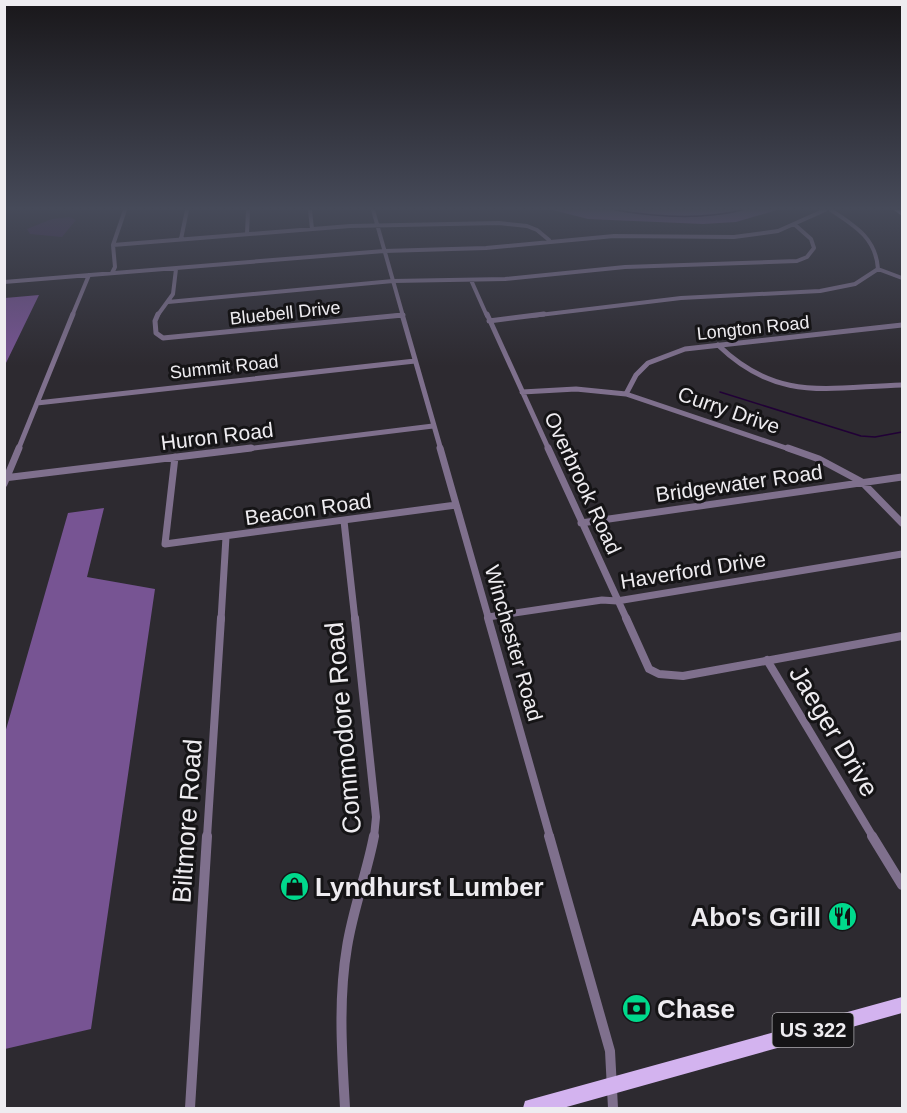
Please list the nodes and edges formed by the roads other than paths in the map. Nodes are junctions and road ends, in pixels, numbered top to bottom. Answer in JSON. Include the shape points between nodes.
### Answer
{"nodes":[{"id":1,"x":115,"y":262,"type":"edge"},
{"id":2,"x":258,"y":262,"type":"edge"},
{"id":3,"x":387,"y":262,"type":"edge"},
{"id":4,"x":770,"y":262,"type":"edge"},
{"id":5,"x":878,"y":262,"type":"edge"},
{"id":6,"x":176,"y":269,"type":"junction"},
{"id":7,"x":878,"y":269,"type":"junction"},
{"id":8,"x":112,"y":273,"type":"junction"},
{"id":9,"x":89,"y":275,"type":"junction"},
{"id":10,"x":903,"y":278,"type":"edge"},
{"id":11,"x":471,"y":280,"type":"junction"},
{"id":12,"x":393,"y":281,"type":"junction"},
{"id":13,"x":4,"y":282,"type":"edge"},
{"id":14,"x":168,"y":302,"type":"junction"},
{"id":15,"x":403,"y":315,"type":"junction"},
{"id":16,"x":489,"y":321,"type":"junction"},
{"id":17,"x":903,"y":325,"type":"edge"},
{"id":18,"x":718,"y":345,"type":"junction"},
{"id":19,"x":415,"y":361,"type":"junction"},
{"id":20,"x":903,"y":385,"type":"edge"},
{"id":21,"x":522,"y":392,"type":"junction"},
{"id":22,"x":626,"y":394,"type":"junction"},
{"id":23,"x":37,"y":403,"type":"junction"},
{"id":24,"x":433,"y":426,"type":"junction"},
{"id":25,"x":175,"y":457,"type":"junction"},
{"id":26,"x":903,"y":477,"type":"edge"},
{"id":27,"x":5,"y":480,"type":"edge"},
{"id":28,"x":862,"y":482,"type":"junction"},
{"id":29,"x":456,"y":505,"type":"junction"},
{"id":30,"x":344,"y":521,"type":"junction"},
{"id":31,"x":581,"y":523,"type":"junction"},
{"id":32,"x":903,"y":523,"type":"edge"},
{"id":33,"x":226,"y":537,"type":"junction"},
{"id":34,"x":903,"y":554,"type":"edge"},
{"id":35,"x":617,"y":601,"type":"junction"},
{"id":36,"x":488,"y":617,"type":"junction"},
{"id":37,"x":903,"y":636,"type":"edge"},
{"id":38,"x":767,"y":660,"type":"junction"},
{"id":39,"x":903,"y":885,"type":"edge"},
{"id":40,"x":903,"y":1005,"type":"edge"},
{"id":41,"x":611,"y":1086,"type":"junction"},
{"id":42,"x":190,"y":1108,"type":"edge"},
{"id":43,"x":345,"y":1108,"type":"edge"},
{"id":44,"x":532,"y":1108,"type":"edge"},
{"id":45,"x":613,"y":1108,"type":"edge"}],
"edges":[{"from":1,"to":8,"type":"street"},
{"from":2,"to":6,"type":"street"},
{"from":3,"to":12,"type":"street","name":"Winchester Road"},
{"from":4,"to":11,"type":"street","via":[[625,267]]},
{"from":5,"to":7,"type":"street"},
{"from":6,"to":8,"type":"street"},
{"from":6,"to":14,"type":"street","via":[[173,295]]},
{"from":7,"to":10,"type":"street"},
{"from":7,"to":16,"type":"street","via":[[855,284],[820,291],[681,298]]},
{"from":8,"to":9,"type":"street"},
{"from":9,"to":13,"type":"street"},
{"from":9,"to":23,"type":"street"},
{"from":11,"to":12,"type":"street"},
{"from":11,"to":16,"type":"street","name":"Overbrook Road"},
{"from":12,"to":14,"type":"street"},
{"from":12,"to":15,"type":"street","name":"Winchester Road"},
{"from":14,"to":15,"type":"street","name":"Bluebell Drive","via":[[157,314],[155,330],[159,336],[171,338]]},
{"from":15,"to":19,"type":"street","name":"Winchester Road"},
{"from":16,"to":21,"type":"street","name":"Overbrook Road"},
{"from":17,"to":18,"type":"street","name":"Longton Road"},
{"from":18,"to":20,"type":"street","via":[[754,375],[799,388],[834,390]]},
{"from":18,"to":22,"type":"street","name":"Longton Road","via":[[663,354],[646,363],[635,374]]},
{"from":19,"to":23,"type":"street","name":"Summit Road"},
{"from":19,"to":24,"type":"street","name":"Winchester Road"},
{"from":21,"to":22,"type":"street","name":"Curry Drive","via":[[564,389]]},
{"from":21,"to":31,"type":"street","name":"Overbrook Road"},
{"from":22,"to":28,"type":"street","name":"Curry Drive","via":[[819,459]]},
{"from":23,"to":27,"type":"street"},
{"from":24,"to":25,"type":"street","name":"Huron Road"},
{"from":24,"to":29,"type":"street","name":"Winchester Road"},
{"from":25,"to":27,"type":"street","name":"Huron Road"},
{"from":25,"to":33,"type":"street","name":"Beacon Road","via":[[165,544]]},
{"from":26,"to":28,"type":"street","name":"Bridgewater Road"},
{"from":28,"to":31,"type":"street","name":"Bridgewater Road"},
{"from":28,"to":32,"type":"street","name":"Curry Drive"},
{"from":29,"to":30,"type":"street","name":"Beacon Road"},
{"from":29,"to":36,"type":"street","name":"Winchester Road"},
{"from":30,"to":33,"type":"street","name":"Beacon Road"},
{"from":30,"to":43,"type":"street","name":"Commodore Road","via":[[376,817],[375,840],[350,933],[343,981]]},
{"from":31,"to":35,"type":"street","name":"Overbrook Road"},
{"from":33,"to":42,"type":"street","name":"Biltmore Road"},
{"from":34,"to":35,"type":"street","name":"Haverford Drive"},
{"from":35,"to":36,"type":"street","name":"Haverford Drive"},
{"from":35,"to":38,"type":"street","name":"Overbrook Road","via":[[649,669],[659,674],[682,676]]},
{"from":36,"to":41,"type":"street","name":"Winchester Road","via":[[610,1051]]},
{"from":37,"to":38,"type":"street"},
{"from":38,"to":39,"type":"street","name":"Jaeger Drive"},
{"from":40,"to":41,"type":"main road","number":"US 322"},
{"from":41,"to":44,"type":"main road","number":"US 322"},
{"from":41,"to":45,"type":"street","name":"Winchester Road"}]}
